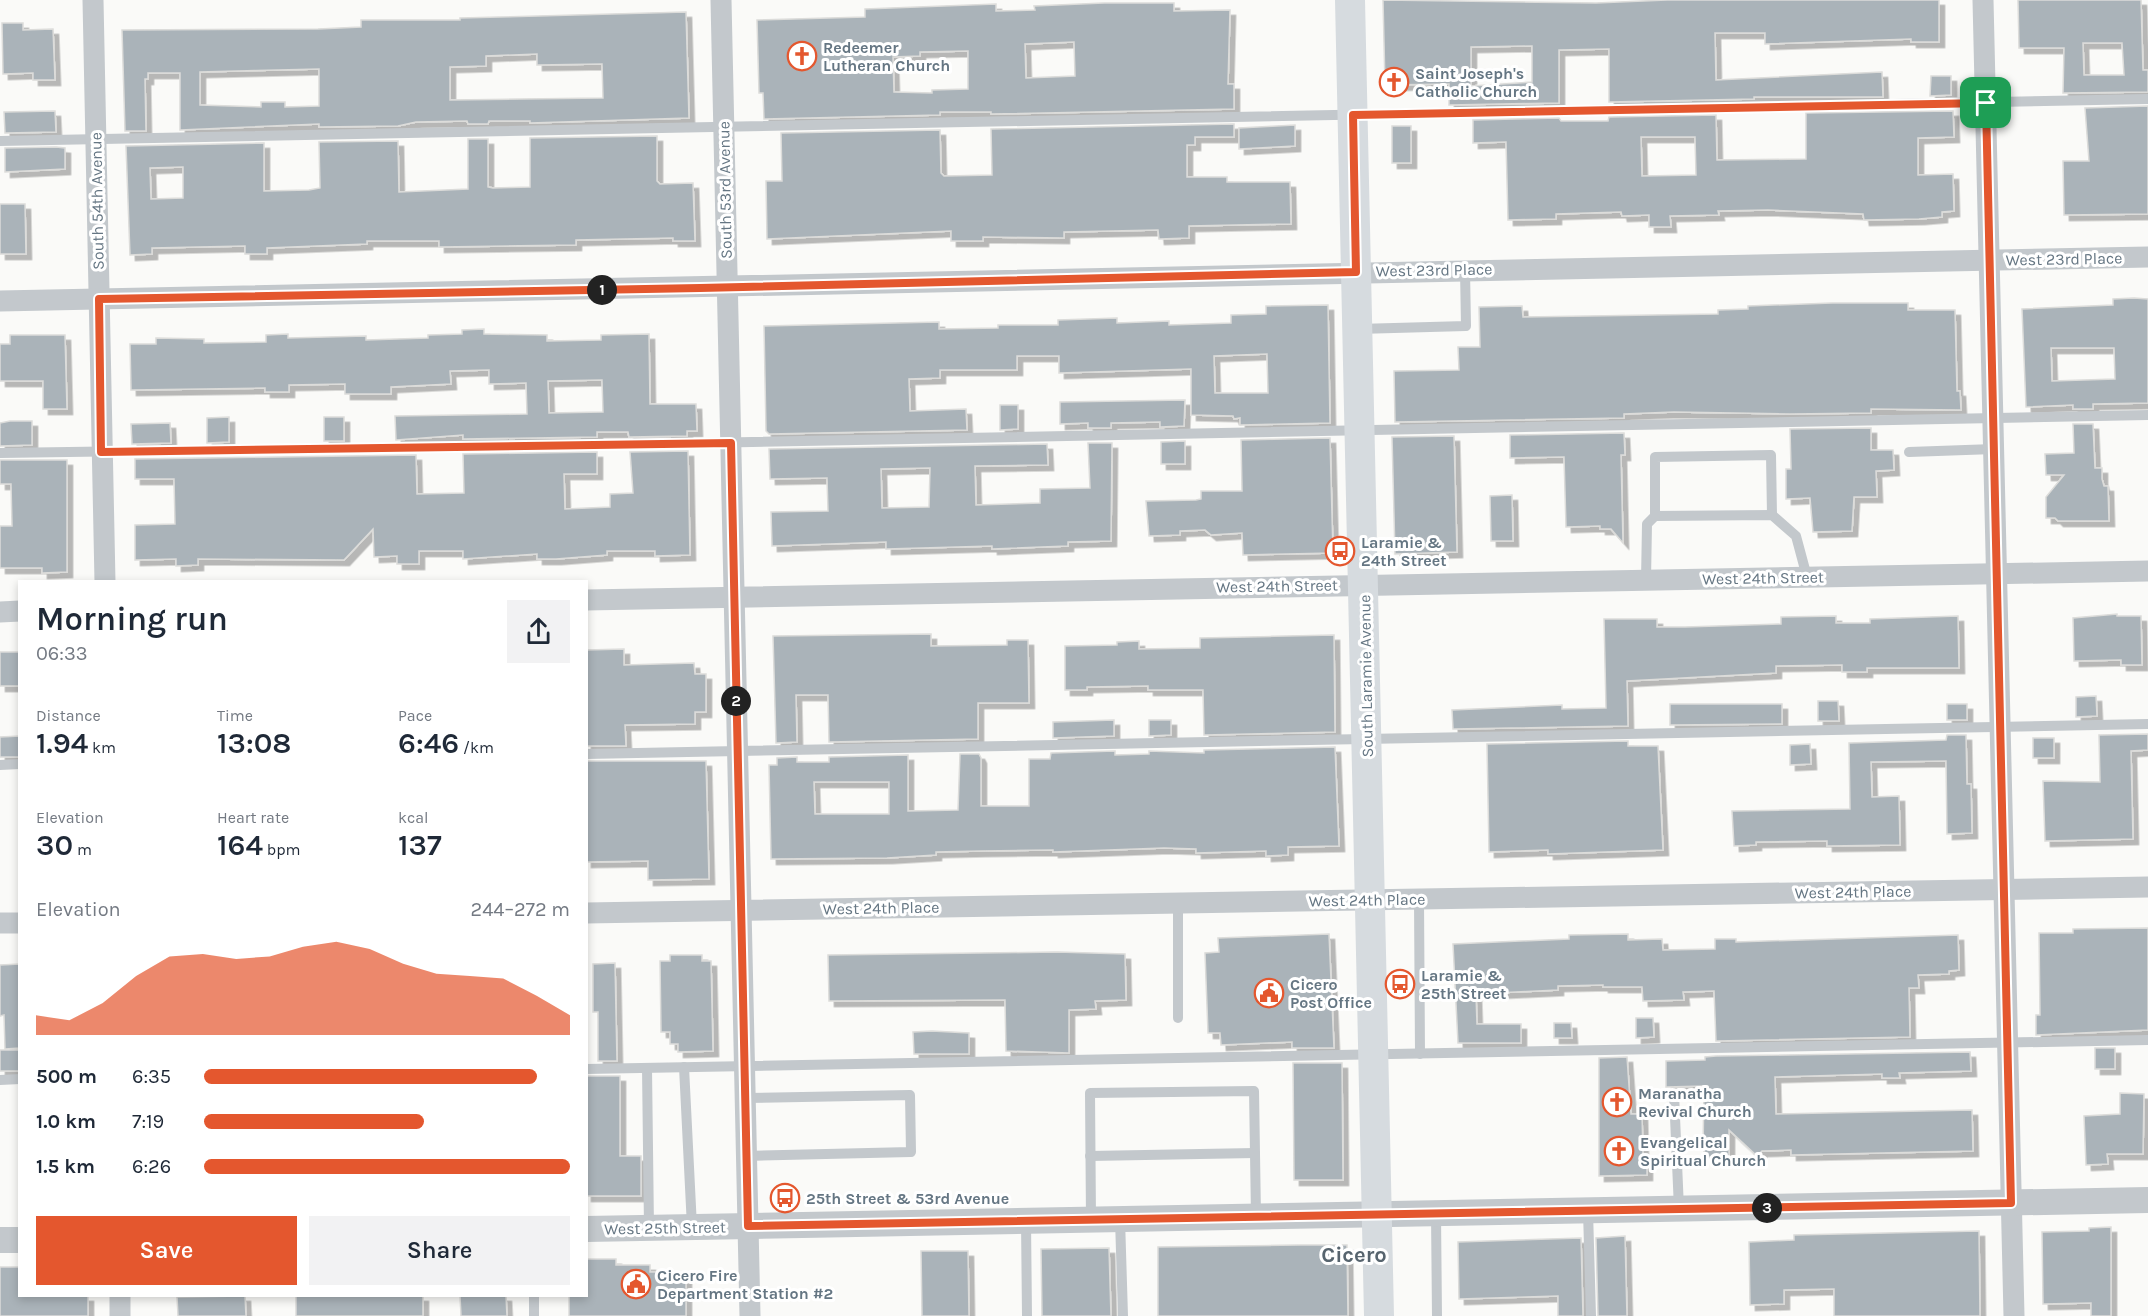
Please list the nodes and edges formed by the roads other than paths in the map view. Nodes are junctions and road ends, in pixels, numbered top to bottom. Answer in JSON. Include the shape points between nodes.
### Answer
{"nodes":[{"id":1,"x":93,"y":0,"type":"edge"},
{"id":2,"x":721,"y":0,"type":"edge"},
{"id":3,"x":1350,"y":0,"type":"edge"},
{"id":4,"x":1983,"y":0,"type":"edge"},
{"id":5,"x":2148,"y":99,"type":"edge"},
{"id":6,"x":1986,"y":103,"type":"junction"},
{"id":7,"x":1353,"y":115,"type":"junction"},
{"id":8,"x":724,"y":127,"type":"junction"},
{"id":9,"x":96,"y":140,"type":"junction"},
{"id":10,"x":0,"y":141,"type":"edge"},
{"id":11,"x":2148,"y":257,"type":"edge"},
{"id":12,"x":1989,"y":260,"type":"junction"},
{"id":13,"x":1465,"y":270,"type":"junction"},
{"id":14,"x":1356,"y":272,"type":"junction"},
{"id":15,"x":727,"y":288,"type":"junction"},
{"id":16,"x":99,"y":299,"type":"junction"},
{"id":17,"x":0,"y":301,"type":"edge"},
{"id":18,"x":1358,"y":329,"type":"junction"},
{"id":19,"x":2148,"y":415,"type":"edge"},
{"id":20,"x":1993,"y":418,"type":"junction"},
{"id":21,"x":1360,"y":431,"type":"junction"},
{"id":22,"x":731,"y":443,"type":"junction"},
{"id":23,"x":1994,"y":449,"type":"junction"},
{"id":24,"x":101,"y":452,"type":"junction"},
{"id":25,"x":1909,"y":452,"type":"dead end"},
{"id":26,"x":0,"y":453,"type":"edge"},
{"id":27,"x":1772,"y":515,"type":"junction"},
{"id":28,"x":1655,"y":516,"type":"junction"},
{"id":29,"x":2148,"y":571,"type":"edge"},
{"id":30,"x":1996,"y":574,"type":"junction"},
{"id":31,"x":1807,"y":577,"type":"junction"},
{"id":32,"x":105,"y":580,"type":"edge"},
{"id":33,"x":1646,"y":580,"type":"junction"},
{"id":34,"x":1364,"y":585,"type":"junction"},
{"id":35,"x":734,"y":597,"type":"junction"},
{"id":36,"x":588,"y":600,"type":"edge"},
{"id":37,"x":18,"y":611,"type":"edge"},
{"id":38,"x":0,"y":612,"type":"edge"},
{"id":39,"x":2148,"y":724,"type":"edge"},
{"id":40,"x":2000,"y":727,"type":"junction"},
{"id":41,"x":1367,"y":739,"type":"junction"},
{"id":42,"x":738,"y":751,"type":"junction"},
{"id":43,"x":588,"y":754,"type":"edge"},
{"id":44,"x":18,"y":764,"type":"edge"},
{"id":45,"x":0,"y":765,"type":"edge"},
{"id":46,"x":2148,"y":887,"type":"edge"},
{"id":47,"x":2004,"y":889,"type":"junction"},
{"id":48,"x":1419,"y":900,"type":"junction"},
{"id":49,"x":1371,"y":901,"type":"junction"},
{"id":50,"x":1178,"y":904,"type":"junction"},
{"id":51,"x":741,"y":911,"type":"junction"},
{"id":52,"x":588,"y":913,"type":"edge"},
{"id":53,"x":18,"y":922,"type":"edge"},
{"id":54,"x":0,"y":923,"type":"edge"},
{"id":55,"x":1178,"y":1018,"type":"dead end"},
{"id":56,"x":2148,"y":1040,"type":"edge"},
{"id":57,"x":2008,"y":1042,"type":"junction"},
{"id":58,"x":1375,"y":1054,"type":"junction"},
{"id":59,"x":1420,"y":1054,"type":"junction"},
{"id":60,"x":745,"y":1066,"type":"junction"},
{"id":61,"x":684,"y":1067,"type":"junction"},
{"id":62,"x":647,"y":1068,"type":"junction"},
{"id":63,"x":588,"y":1069,"type":"edge"},
{"id":64,"x":18,"y":1079,"type":"edge"},
{"id":65,"x":0,"y":1080,"type":"edge"},
{"id":66,"x":1674,"y":1094,"type":"dead end"},
{"id":67,"x":745,"y":1098,"type":"junction"},
{"id":68,"x":1255,"y":1153,"type":"junction"},
{"id":69,"x":747,"y":1156,"type":"junction"},
{"id":70,"x":1090,"y":1156,"type":"junction"},
{"id":71,"x":2148,"y":1200,"type":"edge"},
{"id":72,"x":2011,"y":1203,"type":"junction"},
{"id":73,"x":1679,"y":1209,"type":"junction"},
{"id":74,"x":1588,"y":1211,"type":"junction"},
{"id":75,"x":1436,"y":1213,"type":"junction"},
{"id":76,"x":1378,"y":1214,"type":"junction"},
{"id":77,"x":1256,"y":1216,"type":"junction"},
{"id":78,"x":1120,"y":1219,"type":"junction"},
{"id":79,"x":1091,"y":1220,"type":"junction"},
{"id":80,"x":1026,"y":1221,"type":"junction"},
{"id":81,"x":748,"y":1226,"type":"junction"},
{"id":82,"x":692,"y":1227,"type":"junction"},
{"id":83,"x":649,"y":1228,"type":"junction"},
{"id":84,"x":588,"y":1229,"type":"edge"},
{"id":85,"x":0,"y":1240,"type":"edge"},
{"id":86,"x":18,"y":1240,"type":"edge"},
{"id":87,"x":120,"y":1297,"type":"edge"},
{"id":88,"x":534,"y":1297,"type":"edge"},
{"id":89,"x":120,"y":1316,"type":"edge"},
{"id":90,"x":534,"y":1316,"type":"edge"},
{"id":91,"x":750,"y":1316,"type":"edge"},
{"id":92,"x":1027,"y":1316,"type":"edge"},
{"id":93,"x":1123,"y":1316,"type":"edge"},
{"id":94,"x":1379,"y":1316,"type":"edge"},
{"id":95,"x":1437,"y":1316,"type":"edge"},
{"id":96,"x":1592,"y":1316,"type":"edge"},
{"id":97,"x":2014,"y":1316,"type":"edge"}],
"edges":[{"from":1,"to":9,"type":"street","name":"South 54th Avenue"},
{"from":2,"to":8,"type":"street","name":"South 53rd Avenue"},
{"from":3,"to":7,"type":"main road","name":"South Laramie Avenue"},
{"from":4,"to":6,"type":"street"},
{"from":5,"to":6,"type":"lane"},
{"from":6,"to":7,"type":"lane"},
{"from":6,"to":12,"type":"street"},
{"from":7,"to":8,"type":"lane"},
{"from":7,"to":14,"type":"main road","name":"South Laramie Avenue"},
{"from":8,"to":9,"type":"lane"},
{"from":8,"to":15,"type":"street","name":"South 53rd Avenue"},
{"from":9,"to":10,"type":"lane"},
{"from":9,"to":16,"type":"street","name":"South 54th Avenue"},
{"from":11,"to":12,"type":"street","name":"West 23rd Place"},
{"from":12,"to":13,"type":"street","name":"West 23rd Place"},
{"from":12,"to":20,"type":"street"},
{"from":13,"to":14,"type":"street","name":"West 23rd Place"},
{"from":13,"to":18,"type":"lane","via":[[1466,326]]},
{"from":14,"to":15,"type":"street","name":"West 23rd Place"},
{"from":14,"to":18,"type":"main road","name":"South Laramie Avenue"},
{"from":15,"to":16,"type":"street","name":"West 23rd Place"},
{"from":15,"to":22,"type":"street","name":"South 53rd Avenue"},
{"from":16,"to":17,"type":"street","name":"West 23rd Place"},
{"from":16,"to":24,"type":"street","name":"South 54th Avenue"},
{"from":18,"to":21,"type":"main road","name":"South Laramie Avenue"},
{"from":19,"to":20,"type":"lane"},
{"from":20,"to":21,"type":"lane"},
{"from":20,"to":23,"type":"street"},
{"from":21,"to":22,"type":"lane"},
{"from":21,"to":34,"type":"main road","name":"South Laramie Avenue"},
{"from":22,"to":24,"type":"lane"},
{"from":22,"to":35,"type":"street","name":"South 53rd Avenue"},
{"from":23,"to":25,"type":"lane"},
{"from":23,"to":30,"type":"street"},
{"from":24,"to":26,"type":"lane"},
{"from":24,"to":32,"type":"street","name":"South 54th Avenue"},
{"from":27,"to":28,"type":"lane"},
{"from":27,"to":28,"type":"lane","via":[[1771,455],[1655,457]]},
{"from":27,"to":31,"type":"lane","via":[[1796,536]]},
{"from":28,"to":33,"type":"lane","via":[[1647,524]]},
{"from":29,"to":30,"type":"street","name":"West 24th Street"},
{"from":30,"to":31,"type":"street","name":"West 24th Street"},
{"from":30,"to":40,"type":"street"},
{"from":31,"to":33,"type":"street","name":"West 24th Street"},
{"from":33,"to":34,"type":"street","name":"West 24th Street"},
{"from":34,"to":35,"type":"street","name":"West 24th Street"},
{"from":34,"to":41,"type":"main road","name":"South Laramie Avenue"},
{"from":35,"to":36,"type":"street","name":"West 24th Street"},
{"from":35,"to":42,"type":"street","name":"South 53rd Avenue"},
{"from":37,"to":38,"type":"street"},
{"from":39,"to":40,"type":"lane"},
{"from":40,"to":41,"type":"lane"},
{"from":40,"to":47,"type":"street"},
{"from":41,"to":42,"type":"lane"},
{"from":41,"to":49,"type":"main road","name":"South Laramie Avenue"},
{"from":42,"to":43,"type":"lane"},
{"from":42,"to":51,"type":"street","name":"South 53rd Avenue"},
{"from":44,"to":45,"type":"lane"},
{"from":46,"to":47,"type":"street","name":"West 24th Place"},
{"from":47,"to":48,"type":"street","name":"West 24th Place"},
{"from":47,"to":57,"type":"street"},
{"from":48,"to":49,"type":"street","name":"West 24th Place"},
{"from":48,"to":59,"type":"lane"},
{"from":49,"to":50,"type":"street","name":"West 24th Place"},
{"from":49,"to":58,"type":"main road","name":"South Laramie Avenue"},
{"from":50,"to":51,"type":"street","name":"West 24th Place"},
{"from":50,"to":55,"type":"lane"},
{"from":51,"to":52,"type":"street","name":"West 24th Place"},
{"from":51,"to":60,"type":"street","name":"South 53rd Avenue"},
{"from":53,"to":54,"type":"street"},
{"from":56,"to":57,"type":"lane"},
{"from":57,"to":59,"type":"lane"},
{"from":57,"to":72,"type":"street"},
{"from":58,"to":59,"type":"lane"},
{"from":58,"to":60,"type":"lane"},
{"from":58,"to":76,"type":"main road","name":"South Laramie Avenue"},
{"from":60,"to":61,"type":"lane"},
{"from":60,"to":67,"type":"street","name":"South 53rd Avenue"},
{"from":61,"to":62,"type":"lane"},
{"from":61,"to":82,"type":"lane"},
{"from":62,"to":63,"type":"lane"},
{"from":62,"to":83,"type":"lane"},
{"from":64,"to":65,"type":"lane"},
{"from":66,"to":73,"type":"lane"},
{"from":67,"to":69,"type":"street","name":"South 53rd Avenue"},
{"from":67,"to":69,"type":"lane","via":[[910,1095],[911,1152]]},
{"from":68,"to":70,"type":"lane"},
{"from":68,"to":70,"type":"lane","via":[[1254,1091],[1090,1093]]},
{"from":68,"to":77,"type":"lane"},
{"from":69,"to":81,"type":"street","name":"South 53rd Avenue"},
{"from":70,"to":79,"type":"lane"},
{"from":71,"to":72,"type":"street","name":"West 25th Street"},
{"from":72,"to":73,"type":"street","name":"West 25th Street"},
{"from":72,"to":97,"type":"street"},
{"from":73,"to":74,"type":"street","name":"West 25th Street"},
{"from":74,"to":75,"type":"street","name":"West 25th Street"},
{"from":74,"to":96,"type":"lane"},
{"from":75,"to":76,"type":"street","name":"West 25th Street"},
{"from":75,"to":95,"type":"lane"},
{"from":76,"to":77,"type":"street","name":"West 25th Street"},
{"from":76,"to":94,"type":"main road","name":"South Laramie Avenue"},
{"from":77,"to":78,"type":"street","name":"West 25th Street"},
{"from":78,"to":79,"type":"street","name":"West 25th Street"},
{"from":78,"to":93,"type":"lane"},
{"from":79,"to":80,"type":"street","name":"West 25th Street"},
{"from":80,"to":81,"type":"street","name":"West 25th Street"},
{"from":80,"to":92,"type":"lane"},
{"from":81,"to":82,"type":"street","name":"West 25th Street"},
{"from":81,"to":91,"type":"street","name":"South 53rd Avenue"},
{"from":82,"to":83,"type":"street","name":"West 25th Street"},
{"from":83,"to":84,"type":"street","name":"West 25th Street"},
{"from":85,"to":86,"type":"street"},
{"from":87,"to":89,"type":"street"},
{"from":88,"to":90,"type":"lane"}]}
